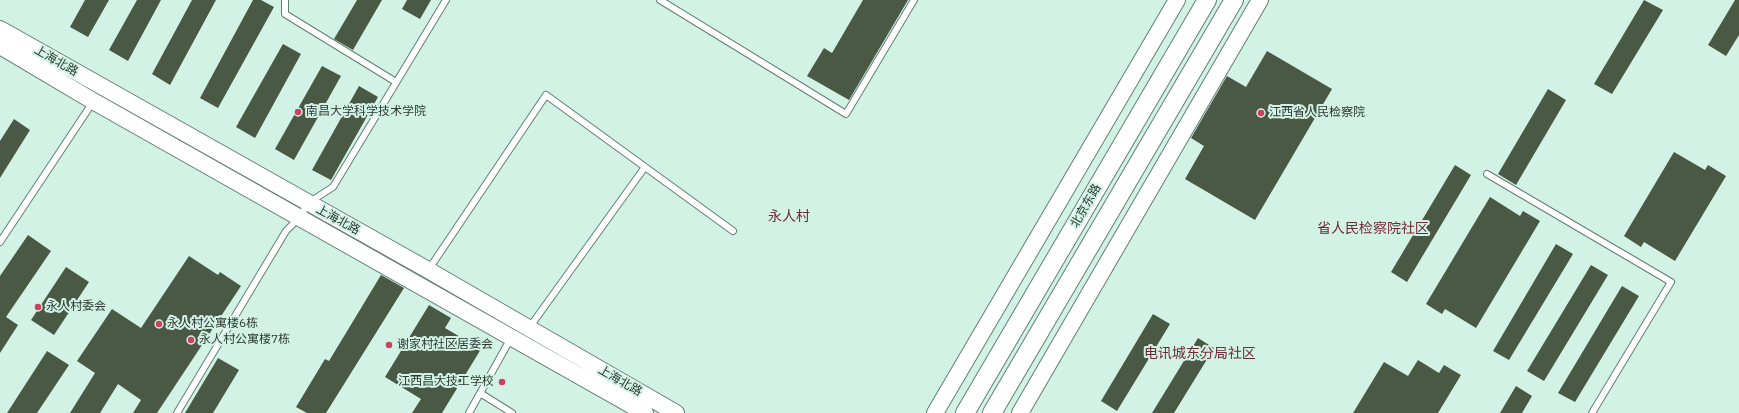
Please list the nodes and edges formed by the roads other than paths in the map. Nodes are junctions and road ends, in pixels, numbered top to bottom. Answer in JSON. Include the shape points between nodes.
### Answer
{"nodes":[{"id":1,"x":285,"y":0,"type":"edge"},
{"id":2,"x":446,"y":0,"type":"edge"},
{"id":3,"x":660,"y":0,"type":"edge"},
{"id":4,"x":914,"y":0,"type":"edge"},
{"id":5,"x":1177,"y":0,"type":"edge"},
{"id":6,"x":1207,"y":0,"type":"edge"},
{"id":7,"x":1234,"y":0,"type":"edge"},
{"id":8,"x":1260,"y":0,"type":"edge"},
{"id":9,"x":0,"y":29,"type":"edge"},
{"id":10,"x":0,"y":46,"type":"edge"},
{"id":11,"x":396,"y":82,"type":"junction"},
{"id":12,"x":93,"y":101,"type":"junction"},
{"id":13,"x":645,"y":167,"type":"junction"},
{"id":14,"x":1487,"y":174,"type":"dead end"},
{"id":15,"x":304,"y":210,"type":"junction"},
{"id":16,"x":733,"y":231,"type":"dead end"},
{"id":17,"x":0,"y":242,"type":"edge"},
{"id":18,"x":428,"y":270,"type":"junction"},
{"id":19,"x":529,"y":329,"type":"junction"},
{"id":20,"x":512,"y":337,"type":"junction"},
{"id":21,"x":480,"y":393,"type":"junction"},
{"id":22,"x":177,"y":413,"type":"edge"},
{"id":23,"x":469,"y":413,"type":"edge"},
{"id":24,"x":512,"y":413,"type":"edge"},
{"id":25,"x":645,"y":413,"type":"edge"},
{"id":26,"x":676,"y":413,"type":"edge"},
{"id":27,"x":935,"y":413,"type":"edge"},
{"id":28,"x":965,"y":413,"type":"edge"},
{"id":29,"x":992,"y":413,"type":"edge"},
{"id":30,"x":1020,"y":413,"type":"edge"},
{"id":31,"x":1592,"y":413,"type":"edge"}],
"edges":[{"from":1,"to":11,"type":"lane","via":[[285,14]]},
{"from":2,"to":11,"type":"lane"},
{"from":3,"to":4,"type":"lane","via":[[846,114]]},
{"from":5,"to":27,"type":"main road","name":"北京东路"},
{"from":6,"to":28,"type":"main road","name":"北京东路"},
{"from":7,"to":29,"type":"main road","name":"北京东路"},
{"from":8,"to":30,"type":"main road"},
{"from":9,"to":15,"type":"main road","name":"上海北路"},
{"from":10,"to":12,"type":"main road","name":"上海北路"},
{"from":11,"to":15,"type":"lane","via":[[333,187]]},
{"from":12,"to":15,"type":"main road","name":"上海北路"},
{"from":12,"to":17,"type":"lane"},
{"from":13,"to":16,"type":"lane"},
{"from":13,"to":18,"type":"lane","via":[[546,95]]},
{"from":13,"to":19,"type":"lane"},
{"from":14,"to":31,"type":"lane","via":[[1671,282]]},
{"from":15,"to":18,"type":"main road","name":"上海北路"},
{"from":15,"to":20,"type":"main road","name":"上海北路"},
{"from":15,"to":22,"type":"lane","via":[[286,230]]},
{"from":18,"to":19,"type":"main road","name":"上海北路"},
{"from":19,"to":26,"type":"main road","name":"上海北路"},
{"from":20,"to":21,"type":"lane"},
{"from":20,"to":25,"type":"main road","name":"上海北路"},
{"from":21,"to":23,"type":"lane"},
{"from":21,"to":24,"type":"lane"}]}
